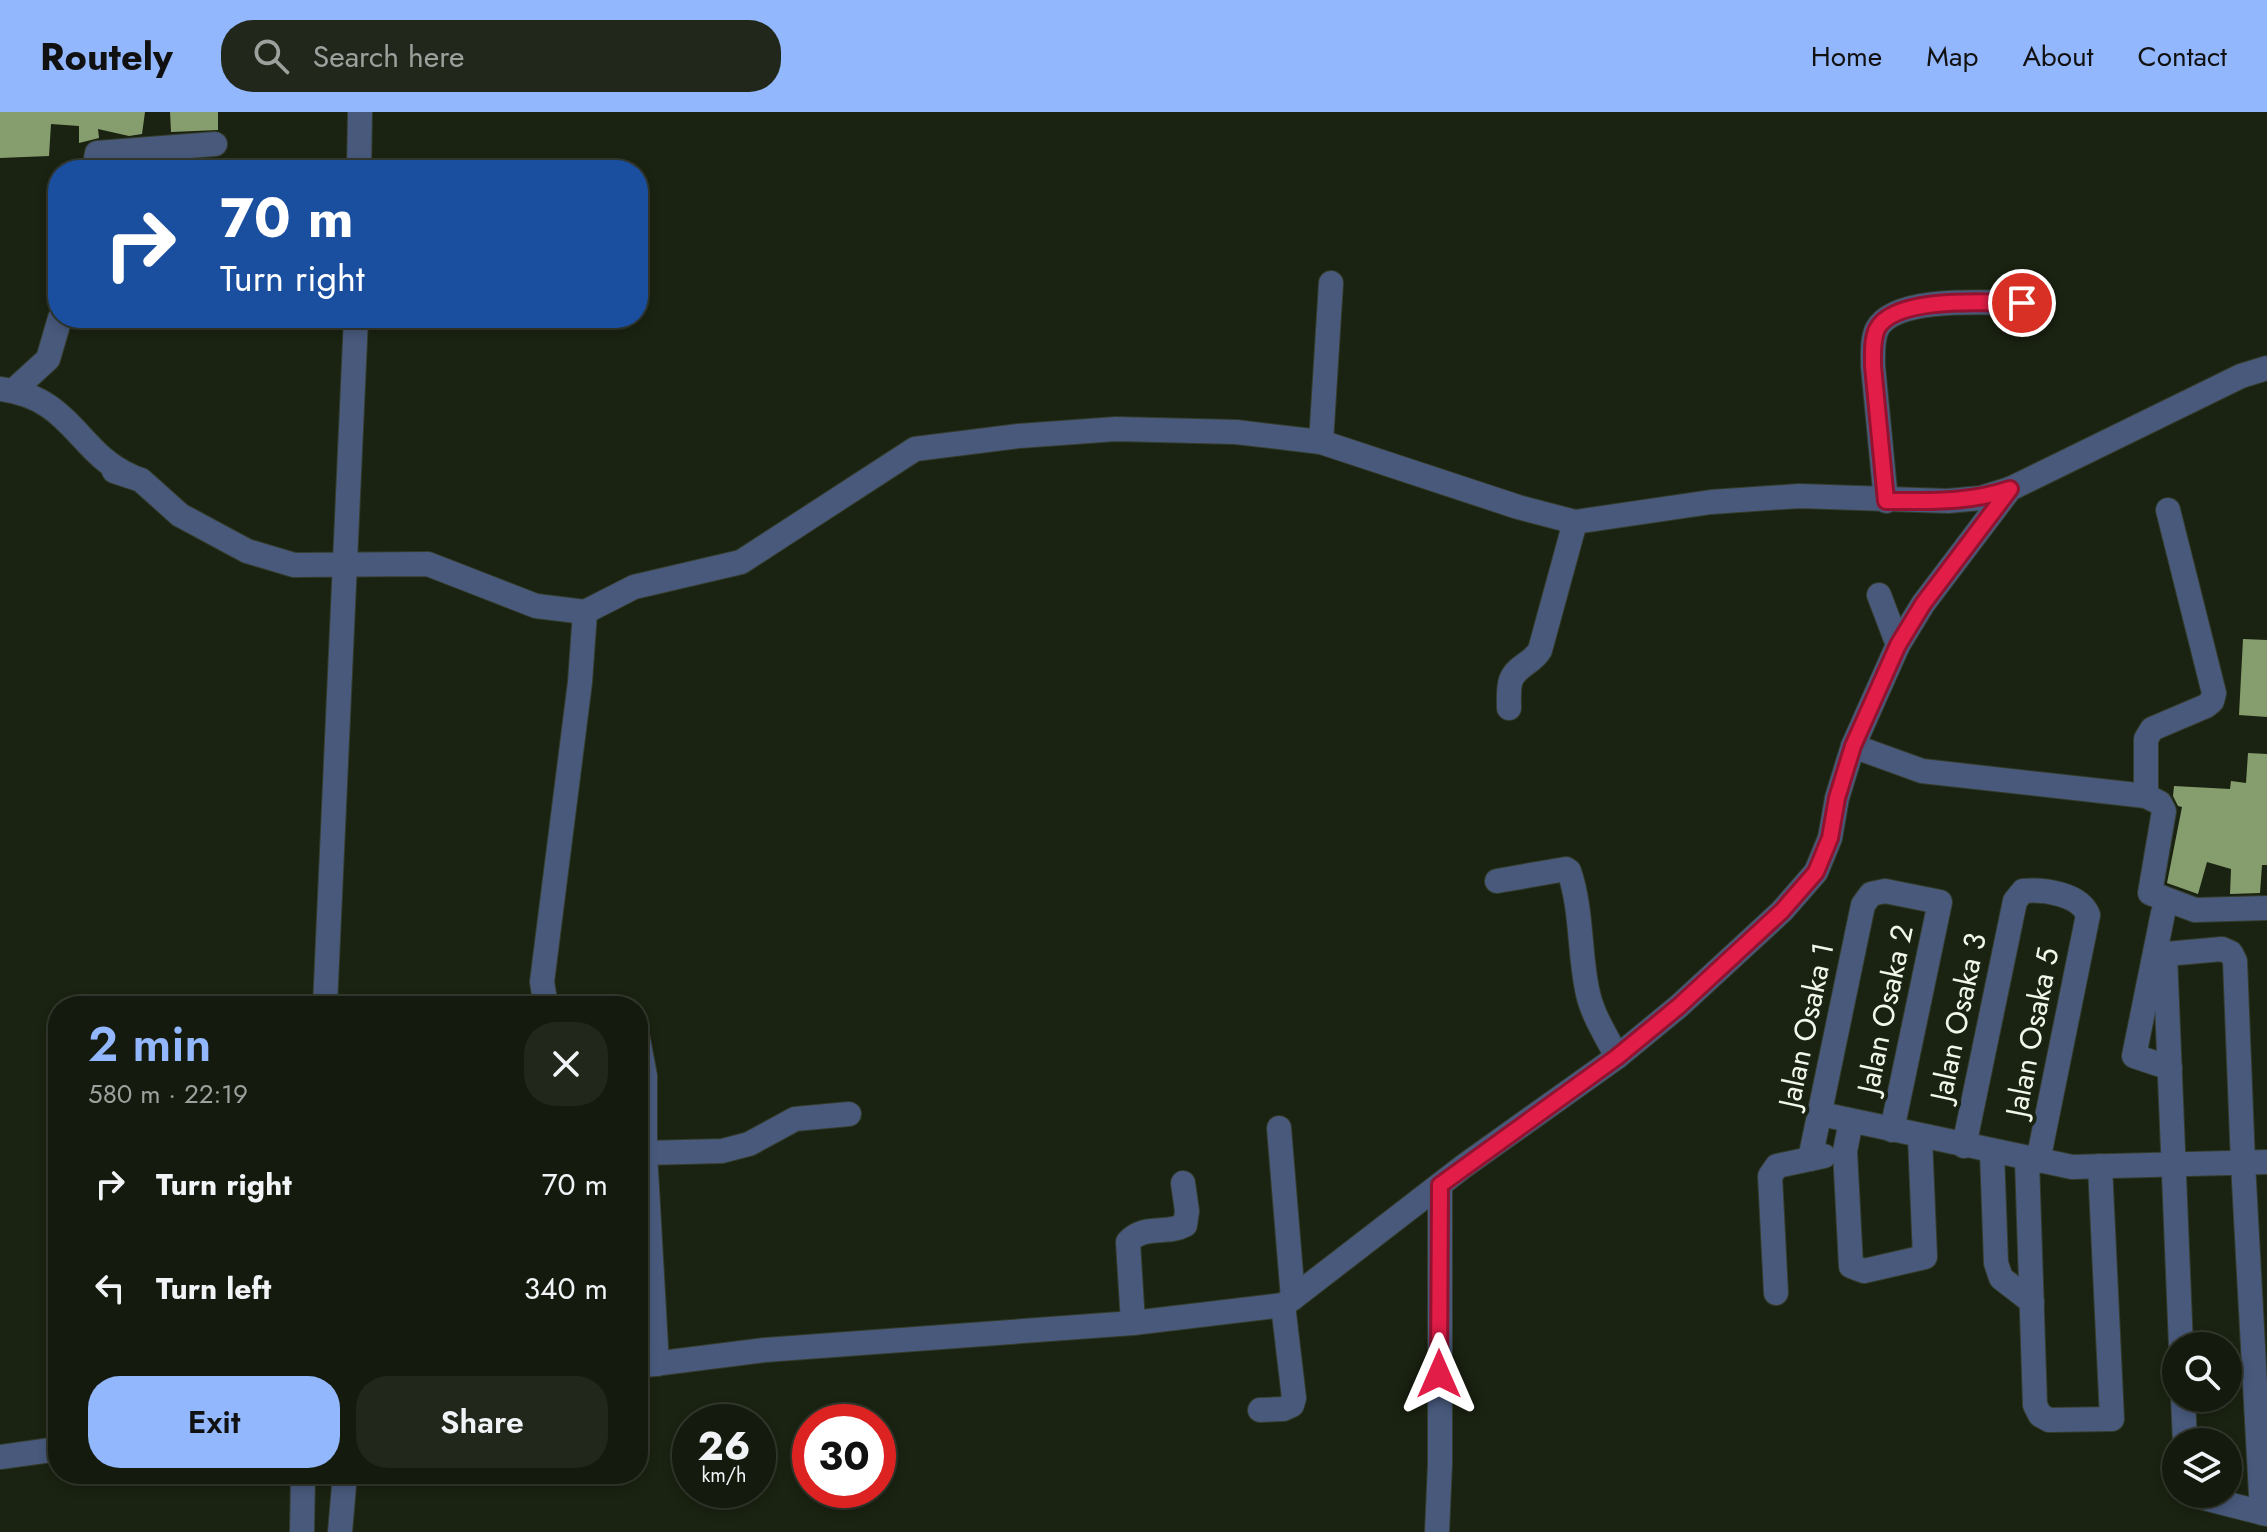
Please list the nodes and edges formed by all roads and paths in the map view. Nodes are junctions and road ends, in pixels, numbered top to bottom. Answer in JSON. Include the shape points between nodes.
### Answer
{"nodes":[{"id":1,"x":360,"y":112,"type":"edge"},
{"id":2,"x":215,"y":144,"type":"dead end"},
{"id":3,"x":96,"y":160,"type":"edge"},
{"id":4,"x":359,"y":160,"type":"edge"},
{"id":5,"x":1331,"y":283,"type":"dead end"},
{"id":6,"x":2022,"y":303,"type":"dead end"},
{"id":7,"x":57,"y":328,"type":"edge"},
{"id":8,"x":356,"y":328,"type":"edge"},
{"id":9,"x":2267,"y":368,"type":"edge"},
{"id":10,"x":6,"y":390,"type":"edge"},
{"id":11,"x":1321,"y":442,"type":"junction"},
{"id":12,"x":2010,"y":489,"type":"junction"},
{"id":13,"x":1886,"y":501,"type":"junction"},
{"id":14,"x":2168,"y":510,"type":"dead end"},
{"id":15,"x":1575,"y":522,"type":"junction"},
{"id":16,"x":345,"y":565,"type":"junction"},
{"id":17,"x":1879,"y":595,"type":"dead end"},
{"id":18,"x":585,"y":612,"type":"junction"},
{"id":19,"x":1898,"y":645,"type":"junction"},
{"id":20,"x":1509,"y":708,"type":"dead end"},
{"id":21,"x":1853,"y":746,"type":"junction"},
{"id":22,"x":2146,"y":796,"type":"junction"},
{"id":23,"x":1497,"y":881,"type":"dead end"},
{"id":24,"x":1940,"y":902,"type":"joint"},
{"id":25,"x":2267,"y":908,"type":"edge"},
{"id":26,"x":2163,"y":913,"type":"dead end"},
{"id":27,"x":2088,"y":915,"type":"joint"},
{"id":28,"x":2160,"y":955,"type":"junction"},
{"id":29,"x":325,"y":996,"type":"edge"},
{"id":30,"x":544,"y":996,"type":"edge"},
{"id":31,"x":1617,"y":1057,"type":"junction"},
{"id":32,"x":2170,"y":1068,"type":"junction"},
{"id":33,"x":849,"y":1114,"type":"dead end"},
{"id":34,"x":1821,"y":1114,"type":"junction"},
{"id":35,"x":1851,"y":1121,"type":"junction"},
{"id":36,"x":1279,"y":1128,"type":"dead end"},
{"id":37,"x":1892,"y":1130,"type":"junction"},
{"id":38,"x":1920,"y":1137,"type":"junction"},
{"id":39,"x":1964,"y":1146,"type":"junction"},
{"id":40,"x":1845,"y":1151,"type":"junction"},
{"id":41,"x":1992,"y":1152,"type":"junction"},
{"id":42,"x":648,"y":1153,"type":"edge"},
{"id":43,"x":1810,"y":1159,"type":"junction"},
{"id":44,"x":2032,"y":1160,"type":"junction"},
{"id":45,"x":2255,"y":1162,"type":"edge"},
{"id":46,"x":2174,"y":1165,"type":"junction"},
{"id":47,"x":2100,"y":1166,"type":"junction"},
{"id":48,"x":1183,"y":1183,"type":"dead end"},
{"id":49,"x":1440,"y":1185,"type":"junction"},
{"id":50,"x":1776,"y":1293,"type":"dead end"},
{"id":51,"x":1288,"y":1301,"type":"junction"},
{"id":52,"x":2032,"y":1302,"type":"junction"},
{"id":53,"x":1133,"y":1323,"type":"junction"},
{"id":54,"x":2180,"y":1332,"type":"edge"},
{"id":55,"x":648,"y":1365,"type":"edge"},
{"id":56,"x":1260,"y":1410,"type":"dead end"},
{"id":57,"x":48,"y":1450,"type":"edge"},
{"id":58,"x":0,"y":1457,"type":"edge"},
{"id":59,"x":303,"y":1484,"type":"edge"},
{"id":60,"x":344,"y":1484,"type":"edge"},
{"id":61,"x":2242,"y":1507,"type":"edge"},
{"id":62,"x":2265,"y":1513,"type":"edge"},
{"id":63,"x":302,"y":1532,"type":"edge"},
{"id":64,"x":340,"y":1532,"type":"edge"},
{"id":65,"x":1437,"y":1532,"type":"edge"}],
"edges":[{"from":1,"to":4,"type":"street"},
{"from":2,"to":3,"type":"street","via":[[97,153]]},
{"from":5,"to":11,"type":"street"},
{"from":6,"to":13,"type":"street","via":[[1902,310],[1878,328],[1873,366]]},
{"from":7,"to":10,"type":"street","via":[[48,359]]},
{"from":8,"to":16,"type":"street"},
{"from":9,"to":12,"type":"street","via":[[2227,382]]},
{"from":10,"to":16,"type":"street","via":[[39,398],[115,470],[141,480],[180,515],[247,551],[294,565]]},
{"from":11,"to":15,"type":"street"},
{"from":11,"to":18,"type":"street","via":[[1236,432],[1116,429],[915,449],[741,562],[634,587]]},
{"from":12,"to":13,"type":"street","via":[[1981,498]]},
{"from":12,"to":19,"type":"street"},
{"from":13,"to":15,"type":"street","via":[[1799,496]]},
{"from":14,"to":22,"type":"street","via":[[2214,693],[2206,706],[2152,729],[2146,739]]},
{"from":15,"to":20,"type":"street","via":[[1540,650],[1509,682]]},
{"from":16,"to":18,"type":"street","via":[[428,564],[536,606]]},
{"from":16,"to":29,"type":"street"},
{"from":17,"to":19,"type":"street"},
{"from":18,"to":30,"type":"street"},
{"from":19,"to":21,"type":"street"},
{"from":21,"to":22,"type":"street","via":[[1922,771]]},
{"from":21,"to":31,"type":"street","via":[[1816,872],[1782,911]]},
{"from":22,"to":25,"type":"street","via":[[2164,811],[2150,893],[2195,910]]},
{"from":23,"to":31,"type":"street","via":[[1569,871],[1587,990]]},
{"from":24,"to":34,"type":"street","name":"Jalan Osaka 1","via":[[1885,891],[1871,894],[1863,905]]},
{"from":24,"to":37,"type":"street","name":"Jalan Osaka 2"},
{"from":26,"to":28,"type":"street"},
{"from":27,"to":39,"type":"street","name":"Jalan Osaka 3","via":[[2076,900],[2035,890],[2023,891],[2015,901]]},
{"from":27,"to":44,"type":"street","name":"Jalan Osaka 5"},
{"from":28,"to":32,"type":"street"},
{"from":28,"to":32,"type":"street","via":[[2134,1056]]},
{"from":28,"to":45,"type":"street","via":[[2222,949],[2235,961]]},
{"from":31,"to":49,"type":"street"},
{"from":32,"to":46,"type":"street"},
{"from":33,"to":42,"type":"street","via":[[795,1119],[749,1144],[722,1151]]},
{"from":34,"to":35,"type":"street"},
{"from":34,"to":43,"type":"street","name":"Jalan Osaka 1"},
{"from":35,"to":37,"type":"street"},
{"from":35,"to":40,"type":"street"},
{"from":36,"to":51,"type":"street"},
{"from":37,"to":38,"type":"street"},
{"from":38,"to":39,"type":"street"},
{"from":38,"to":40,"type":"street","via":[[1925,1257],[1864,1271],[1851,1266]]},
{"from":39,"to":41,"type":"street"},
{"from":40,"to":43,"type":"street"},
{"from":41,"to":44,"type":"street"},
{"from":41,"to":52,"type":"street","via":[[1996,1263],[2001,1278]]},
{"from":43,"to":50,"type":"street","via":[[1777,1166],[1770,1176]]},
{"from":44,"to":47,"type":"street"},
{"from":44,"to":52,"type":"street","name":"Jalan Osaka 5"},
{"from":45,"to":46,"type":"street"},
{"from":45,"to":62,"type":"street"},
{"from":46,"to":47,"type":"street"},
{"from":46,"to":54,"type":"street"},
{"from":47,"to":52,"type":"street","name":"Jalan Osaka 5","via":[[2112,1419],[2049,1420],[2040,1415],[2035,1405]]},
{"from":48,"to":53,"type":"street","via":[[1185,1225],[1139,1232],[1128,1242]]},
{"from":49,"to":51,"type":"street"},
{"from":49,"to":65,"type":"street"},
{"from":51,"to":53,"type":"street"},
{"from":51,"to":56,"type":"street","via":[[1294,1398],[1283,1409]]},
{"from":53,"to":55,"type":"street","via":[[765,1350]]},
{"from":57,"to":58,"type":"street"},
{"from":59,"to":63,"type":"street"},
{"from":60,"to":64,"type":"street"},
{"from":61,"to":62,"type":"street"}]}
